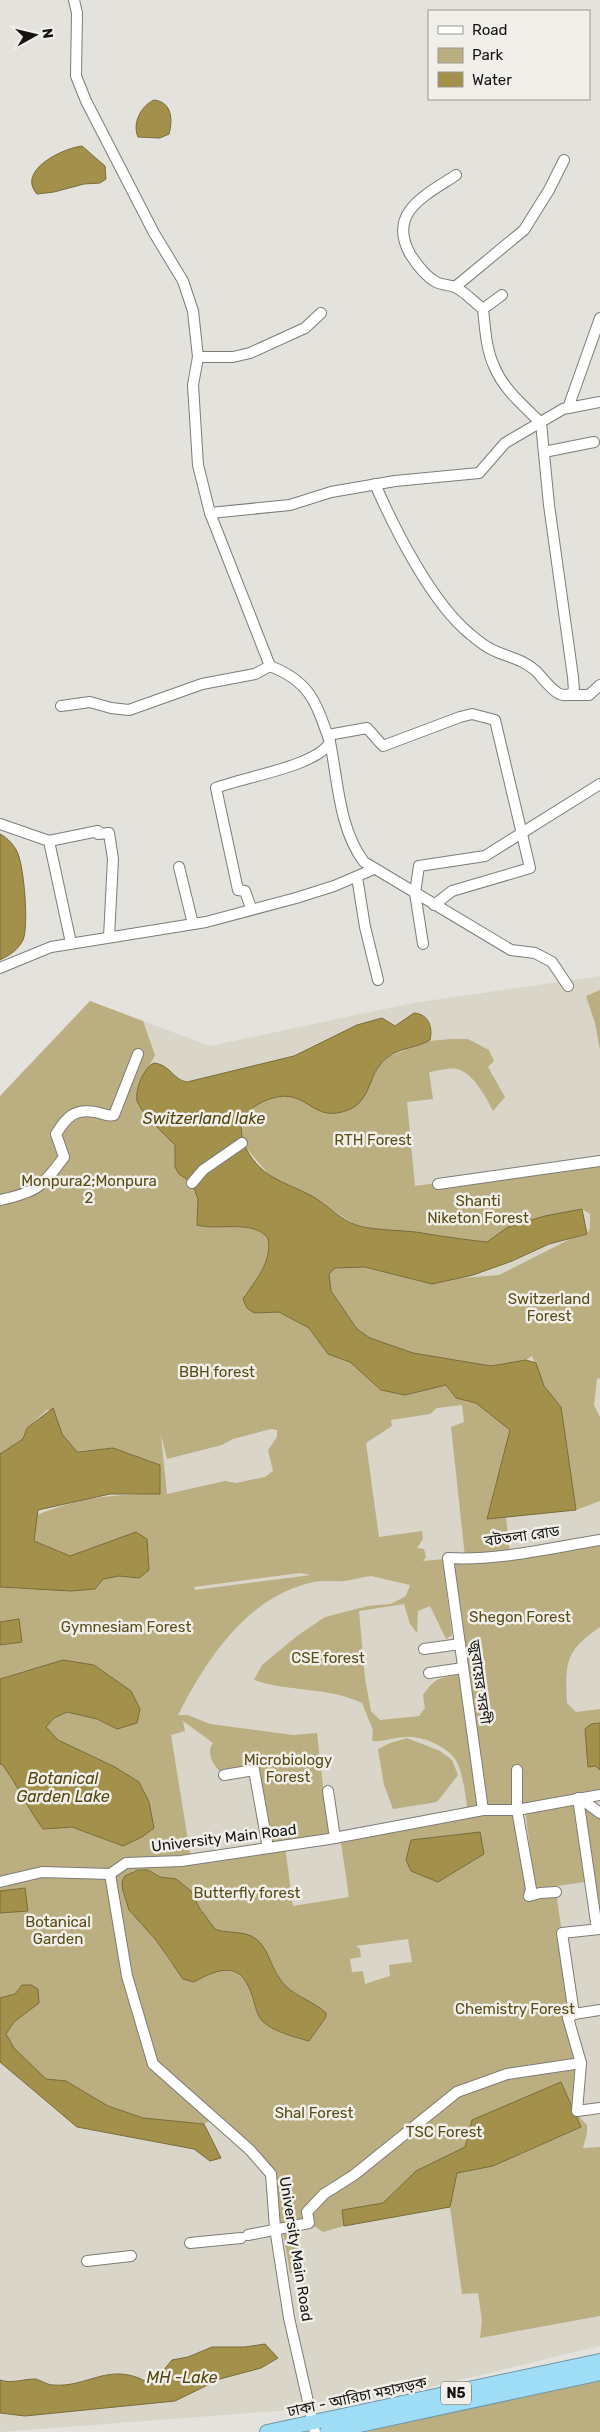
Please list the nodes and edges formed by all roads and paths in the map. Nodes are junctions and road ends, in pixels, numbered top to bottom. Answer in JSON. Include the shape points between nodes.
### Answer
{"nodes":[{"id":1,"x":74,"y":0,"type":"edge"},
{"id":2,"x":564,"y":160,"type":"dead end"},
{"id":3,"x":456,"y":175,"type":"dead end"},
{"id":4,"x":455,"y":287,"type":"junction"},
{"id":5,"x":502,"y":295,"type":"dead end"},
{"id":6,"x":483,"y":309,"type":"junction"},
{"id":7,"x":321,"y":313,"type":"dead end"},
{"id":8,"x":600,"y":318,"type":"edge"},
{"id":9,"x":198,"y":357,"type":"junction"},
{"id":10,"x":600,"y":402,"type":"edge"},
{"id":11,"x":568,"y":408,"type":"junction"},
{"id":12,"x":541,"y":423,"type":"junction"},
{"id":13,"x":594,"y":442,"type":"dead end"},
{"id":14,"x":544,"y":452,"type":"junction"},
{"id":15,"x":375,"y":484,"type":"junction"},
{"id":16,"x":210,"y":513,"type":"junction"},
{"id":17,"x":270,"y":666,"type":"junction"},
{"id":18,"x":600,"y":686,"type":"edge"},
{"id":19,"x":569,"y":695,"type":"junction"},
{"id":20,"x":61,"y":706,"type":"dead end"},
{"id":21,"x":329,"y":738,"type":"junction"},
{"id":22,"x":600,"y":784,"type":"edge"},
{"id":23,"x":0,"y":824,"type":"edge"},
{"id":24,"x":522,"y":832,"type":"junction"},
{"id":25,"x":49,"y":841,"type":"junction"},
{"id":26,"x":179,"y":867,"type":"dead end"},
{"id":27,"x":374,"y":869,"type":"junction"},
{"id":28,"x":357,"y":877,"type":"junction"},
{"id":29,"x":415,"y":894,"type":"junction"},
{"id":30,"x":434,"y":905,"type":"junction"},
{"id":31,"x":251,"y":908,"type":"junction"},
{"id":32,"x":193,"y":924,"type":"junction"},
{"id":33,"x":109,"y":937,"type":"junction"},
{"id":34,"x":72,"y":943,"type":"junction"},
{"id":35,"x":423,"y":944,"type":"dead end"},
{"id":36,"x":0,"y":968,"type":"edge"},
{"id":37,"x":378,"y":980,"type":"dead end"},
{"id":38,"x":568,"y":986,"type":"dead end"},
{"id":39,"x":138,"y":1054,"type":"dead end"},
{"id":40,"x":242,"y":1143,"type":"dead end"},
{"id":41,"x":600,"y":1161,"type":"edge"},
{"id":42,"x":192,"y":1183,"type":"dead end"},
{"id":43,"x":438,"y":1184,"type":"dead end"},
{"id":44,"x":0,"y":1200,"type":"edge"},
{"id":45,"x":600,"y":1540,"type":"edge"},
{"id":46,"x":448,"y":1558,"type":"joint"},
{"id":47,"x":460,"y":1644,"type":"junction"},
{"id":48,"x":424,"y":1648,"type":"dead end"},
{"id":49,"x":463,"y":1668,"type":"junction"},
{"id":50,"x":429,"y":1673,"type":"dead end"},
{"id":51,"x":517,"y":1770,"type":"dead end"},
{"id":52,"x":224,"y":1775,"type":"dead end"},
{"id":53,"x":328,"y":1791,"type":"dead end"},
{"id":54,"x":600,"y":1795,"type":"edge"},
{"id":55,"x":579,"y":1798,"type":"junction"},
{"id":56,"x":483,"y":1810,"type":"junction"},
{"id":57,"x":517,"y":1810,"type":"junction"},
{"id":58,"x":600,"y":1813,"type":"edge"},
{"id":59,"x":335,"y":1838,"type":"junction"},
{"id":60,"x":268,"y":1848,"type":"junction"},
{"id":61,"x":110,"y":1874,"type":"junction"},
{"id":62,"x":0,"y":1882,"type":"edge"},
{"id":63,"x":556,"y":1892,"type":"dead end"},
{"id":64,"x":598,"y":1929,"type":"edge"},
{"id":65,"x":600,"y":2010,"type":"edge"},
{"id":66,"x":574,"y":2014,"type":"junction"},
{"id":67,"x":581,"y":2063,"type":"junction"},
{"id":68,"x":600,"y":2108,"type":"edge"},
{"id":69,"x":274,"y":2228,"type":"junction"},
{"id":70,"x":190,"y":2243,"type":"dead end"},
{"id":71,"x":131,"y":2256,"type":"dead end"},
{"id":72,"x":87,"y":2261,"type":"dead end"},
{"id":73,"x":600,"y":2361,"type":"edge"},
{"id":74,"x":600,"y":2373,"type":"edge"},
{"id":75,"x":314,"y":2428,"type":"edge"},
{"id":76,"x":266,"y":2432,"type":"edge"},
{"id":77,"x":326,"y":2432,"type":"edge"}],
"edges":[{"from":1,"to":9,"type":"street","via":[[77,12],[76,76],[154,233],[183,281],[194,311]]},
{"from":2,"to":4,"type":"street","via":[[524,230]]},
{"from":3,"to":4,"type":"street","via":[[416,203],[406,214],[403,225],[405,244],[418,267],[437,283]]},
{"from":4,"to":6,"type":"street"},
{"from":5,"to":6,"type":"street"},
{"from":6,"to":12,"type":"street","via":[[493,366],[514,396]]},
{"from":7,"to":9,"type":"street","via":[[305,328],[250,353],[233,357]]},
{"from":8,"to":11,"type":"street"},
{"from":9,"to":16,"type":"street","via":[[193,385],[198,465]]},
{"from":10,"to":11,"type":"street"},
{"from":11,"to":12,"type":"street"},
{"from":12,"to":14,"type":"street"},
{"from":12,"to":15,"type":"street","via":[[506,443],[479,473]]},
{"from":13,"to":14,"type":"street"},
{"from":14,"to":19,"type":"street","via":[[573,677],[574,691]]},
{"from":15,"to":16,"type":"street","via":[[331,492],[290,505]]},
{"from":15,"to":19,"type":"street","via":[[390,518],[447,611],[470,634],[495,651],[516,657],[536,670],[551,688]]},
{"from":16,"to":17,"type":"street"},
{"from":17,"to":20,"type":"street","via":[[255,674],[202,684],[130,710],[90,702]]},
{"from":17,"to":21,"type":"street","via":[[287,673],[307,689]]},
{"from":18,"to":19,"type":"street","via":[[589,695]]},
{"from":21,"to":24,"type":"street","via":[[367,728],[383,746],[472,714],[496,720]]},
{"from":21,"to":27,"type":"street","via":[[345,820],[354,848]]},
{"from":21,"to":31,"type":"street","via":[[323,752],[307,760],[216,788],[238,890],[245,891]]},
{"from":22,"to":24,"type":"street"},
{"from":23,"to":25,"type":"street"},
{"from":24,"to":29,"type":"street","via":[[485,856],[419,866]]},
{"from":24,"to":30,"type":"street","via":[[530,868],[452,891]]},
{"from":25,"to":33,"type":"street","via":[[98,831],[98,834],[109,833],[113,859]]},
{"from":25,"to":34,"type":"street"},
{"from":26,"to":32,"type":"street"},
{"from":27,"to":28,"type":"street"},
{"from":27,"to":29,"type":"street"},
{"from":28,"to":31,"type":"street","via":[[296,898]]},
{"from":28,"to":37,"type":"street"},
{"from":29,"to":30,"type":"street"},
{"from":29,"to":35,"type":"street"},
{"from":30,"to":38,"type":"street","via":[[511,950],[535,953],[552,962]]},
{"from":31,"to":32,"type":"street"},
{"from":32,"to":33,"type":"street"},
{"from":33,"to":34,"type":"street"},
{"from":34,"to":36,"type":"street","via":[[51,947]]},
{"from":39,"to":44,"type":"street","via":[[114,1115],[78,1111],[66,1118],[56,1134],[64,1157],[48,1179],[32,1192]]},
{"from":40,"to":42,"type":"street","via":[[203,1170]]},
{"from":41,"to":43,"type":"street"},
{"from":45,"to":46,"type":"street","name":"বটতলা রোড","via":[[466,1560]]},
{"from":46,"to":47,"type":"street","name":"জুবায়ের সরণী"},
{"from":47,"to":48,"type":"street"},
{"from":47,"to":49,"type":"street","name":"জুবায়ের সরণী"},
{"from":49,"to":50,"type":"street"},
{"from":49,"to":56,"type":"street","name":"জুবায়ের সরণী"},
{"from":51,"to":57,"type":"street"},
{"from":52,"to":60,"type":"street","via":[[254,1770]]},
{"from":53,"to":59,"type":"street"},
{"from":54,"to":55,"type":"street","name":"University Main Road"},
{"from":55,"to":57,"type":"street","name":"University Main Road"},
{"from":55,"to":58,"type":"street"},
{"from":55,"to":64,"type":"street"},
{"from":56,"to":57,"type":"street","name":"University Main Road"},
{"from":56,"to":59,"type":"street","name":"University Main Road"},
{"from":57,"to":63,"type":"street","via":[[530,1896]]},
{"from":59,"to":60,"type":"street","name":"University Main Road"},
{"from":60,"to":61,"type":"street","name":"University Main Road","via":[[180,1861],[126,1863]]},
{"from":61,"to":62,"type":"street","via":[[42,1872]]},
{"from":61,"to":69,"type":"street","name":"University Main Road","via":[[127,1976],[153,2064],[250,2150],[271,2174]]},
{"from":64,"to":66,"type":"street","via":[[562,1933]]},
{"from":65,"to":66,"type":"street"},
{"from":66,"to":67,"type":"street","via":[[568,2018]]},
{"from":67,"to":68,"type":"street","via":[[577,2111]]},
{"from":67,"to":69,"type":"street","via":[[507,2074],[457,2092],[354,2175],[324,2194],[307,2212],[309,2223]]},
{"from":69,"to":70,"type":"street","via":[[245,2236]]},
{"from":69,"to":75,"type":"street","name":"University Main Road","via":[[289,2318]]},
{"from":71,"to":72,"type":"street"},
{"from":73,"to":75,"type":"highway","name":"ঢাকা - আরিচা মহাসড়ক","number":"N5"},
{"from":74,"to":77,"type":"highway","name":"ঢাকা - আরিচা মহাসড়ক","number":"N5"},
{"from":75,"to":76,"type":"highway","name":"ঢাকা - আরিচা মহাসড়ক","number":"N5"}]}
